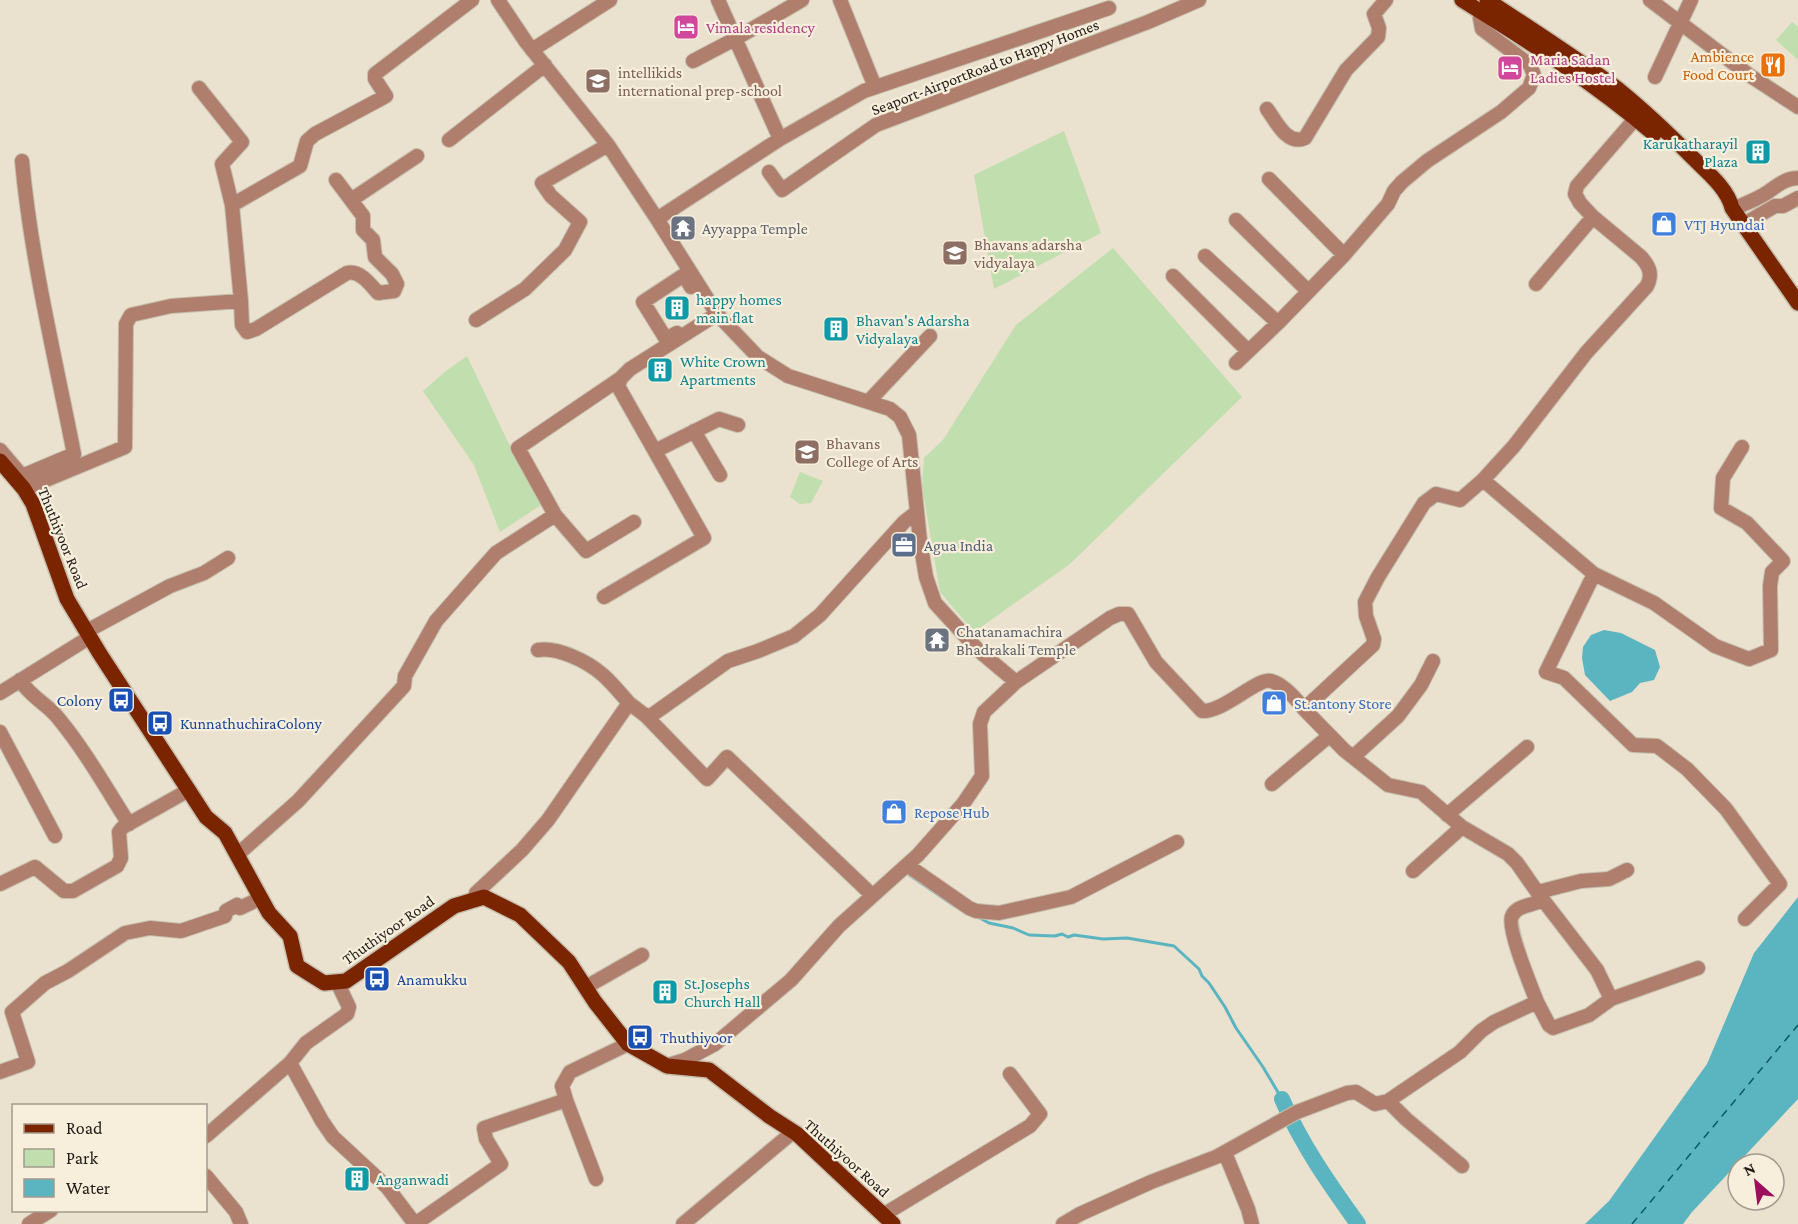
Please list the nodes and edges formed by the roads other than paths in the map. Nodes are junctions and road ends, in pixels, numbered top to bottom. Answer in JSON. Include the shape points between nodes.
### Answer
{"nodes":[{"id":1,"x":472,"y":0,"type":"edge"},
{"id":2,"x":498,"y":0,"type":"edge"},
{"id":3,"x":610,"y":0,"type":"edge"},
{"id":4,"x":718,"y":0,"type":"edge"},
{"id":5,"x":802,"y":0,"type":"edge"},
{"id":6,"x":840,"y":0,"type":"edge"},
{"id":7,"x":1199,"y":0,"type":"edge"},
{"id":8,"x":1386,"y":0,"type":"edge"},
{"id":9,"x":1462,"y":0,"type":"edge"},
{"id":10,"x":1650,"y":0,"type":"edge"},
{"id":11,"x":1691,"y":0,"type":"edge"},
{"id":12,"x":1486,"y":5,"type":"edge"},
{"id":13,"x":1108,"y":8,"type":"dead end"},
{"id":14,"x":1680,"y":22,"type":"junction"},
{"id":15,"x":735,"y":39,"type":"junction"},
{"id":16,"x":532,"y":50,"type":"junction"},
{"id":17,"x":693,"y":61,"type":"dead end"},
{"id":18,"x":544,"y":65,"type":"junction"},
{"id":19,"x":1655,"y":77,"type":"dead end"},
{"id":20,"x":875,"y":87,"type":"junction"},
{"id":21,"x":199,"y":88,"type":"dead end"},
{"id":22,"x":1798,"y":107,"type":"edge"},
{"id":23,"x":1267,"y":109,"type":"dead end"},
{"id":24,"x":1639,"y":114,"type":"junction"},
{"id":25,"x":780,"y":139,"type":"junction"},
{"id":26,"x":449,"y":140,"type":"dead end"},
{"id":27,"x":608,"y":145,"type":"junction"},
{"id":28,"x":417,"y":156,"type":"dead end"},
{"id":29,"x":22,"y":161,"type":"dead end"},
{"id":30,"x":769,"y":172,"type":"dead end"},
{"id":31,"x":336,"y":180,"type":"dead end"},
{"id":32,"x":1269,"y":180,"type":"dead end"},
{"id":33,"x":1783,"y":194,"type":"edge"},
{"id":34,"x":351,"y":200,"type":"junction"},
{"id":35,"x":232,"y":205,"type":"junction"},
{"id":36,"x":1733,"y":209,"type":"junction"},
{"id":37,"x":1593,"y":218,"type":"junction"},
{"id":38,"x":657,"y":219,"type":"junction"},
{"id":39,"x":1236,"y":220,"type":"dead end"},
{"id":40,"x":1744,"y":224,"type":"junction"},
{"id":41,"x":1344,"y":255,"type":"junction"},
{"id":42,"x":1205,"y":256,"type":"dead end"},
{"id":43,"x":1173,"y":276,"type":"dead end"},
{"id":44,"x":1536,"y":284,"type":"dead end"},
{"id":45,"x":1308,"y":291,"type":"junction"},
{"id":46,"x":241,"y":301,"type":"junction"},
{"id":47,"x":1798,"y":303,"type":"edge"},
{"id":48,"x":713,"y":312,"type":"junction"},
{"id":49,"x":476,"y":320,"type":"dead end"},
{"id":50,"x":1278,"y":323,"type":"junction"},
{"id":51,"x":930,"y":336,"type":"dead end"},
{"id":52,"x":1248,"y":351,"type":"junction"},
{"id":53,"x":1236,"y":363,"type":"dead end"},
{"id":54,"x":621,"y":378,"type":"junction"},
{"id":55,"x":867,"y":402,"type":"junction"},
{"id":56,"x":738,"y":425,"type":"dead end"},
{"id":57,"x":694,"y":431,"type":"junction"},
{"id":58,"x":1742,"y":447,"type":"dead end"},
{"id":59,"x":0,"y":450,"type":"edge"},
{"id":60,"x":655,"y":451,"type":"junction"},
{"id":61,"x":0,"y":461,"type":"edge"},
{"id":62,"x":720,"y":475,"type":"dead end"},
{"id":63,"x":1483,"y":480,"type":"junction"},
{"id":64,"x":24,"y":489,"type":"junction"},
{"id":65,"x":917,"y":512,"type":"junction"},
{"id":66,"x":555,"y":515,"type":"junction"},
{"id":67,"x":634,"y":522,"type":"dead end"},
{"id":68,"x":228,"y":558,"type":"dead end"},
{"id":69,"x":1594,"y":574,"type":"junction"},
{"id":70,"x":604,"y":597,"type":"dead end"},
{"id":71,"x":89,"y":634,"type":"junction"},
{"id":72,"x":538,"y":650,"type":"dead end"},
{"id":73,"x":1433,"y":661,"type":"dead end"},
{"id":74,"x":20,"y":680,"type":"junction"},
{"id":75,"x":1016,"y":682,"type":"junction"},
{"id":76,"x":0,"y":693,"type":"edge"},
{"id":77,"x":629,"y":703,"type":"junction"},
{"id":78,"x":1304,"y":708,"type":"junction"},
{"id":79,"x":646,"y":716,"type":"junction"},
{"id":80,"x":0,"y":732,"type":"edge"},
{"id":81,"x":1329,"y":736,"type":"junction"},
{"id":82,"x":1527,"y":747,"type":"dead end"},
{"id":83,"x":1353,"y":757,"type":"junction"},
{"id":84,"x":1272,"y":784,"type":"dead end"},
{"id":85,"x":189,"y":790,"type":"junction"},
{"id":86,"x":1447,"y":815,"type":"junction"},
{"id":87,"x":129,"y":824,"type":"junction"},
{"id":88,"x":1462,"y":827,"type":"junction"},
{"id":89,"x":55,"y":836,"type":"dead end"},
{"id":90,"x":1177,"y":842,"type":"dead end"},
{"id":91,"x":237,"y":855,"type":"junction"},
{"id":92,"x":902,"y":870,"type":"junction"},
{"id":93,"x":1627,"y":870,"type":"dead end"},
{"id":94,"x":1413,"y":871,"type":"dead end"},
{"id":95,"x":0,"y":884,"type":"edge"},
{"id":96,"x":1539,"y":894,"type":"junction"},
{"id":97,"x":872,"y":896,"type":"junction"},
{"id":98,"x":261,"y":898,"type":"junction"},
{"id":99,"x":475,"y":900,"type":"junction"},
{"id":100,"x":1745,"y":919,"type":"dead end"},
{"id":101,"x":642,"y":955,"type":"dead end"},
{"id":102,"x":1698,"y":968,"type":"dead end"},
{"id":103,"x":337,"y":982,"type":"junction"},
{"id":104,"x":586,"y":987,"type":"junction"},
{"id":105,"x":1611,"y":999,"type":"junction"},
{"id":106,"x":1537,"y":1002,"type":"junction"},
{"id":107,"x":628,"y":1044,"type":"junction"},
{"id":108,"x":290,"y":1063,"type":"junction"},
{"id":109,"x":667,"y":1066,"type":"junction"},
{"id":110,"x":0,"y":1072,"type":"edge"},
{"id":111,"x":1010,"y":1074,"type":"dead end"},
{"id":112,"x":566,"y":1100,"type":"junction"},
{"id":113,"x":1388,"y":1101,"type":"junction"},
{"id":114,"x":793,"y":1132,"type":"junction"},
{"id":115,"x":207,"y":1135,"type":"edge"},
{"id":116,"x":1225,"y":1153,"type":"junction"},
{"id":117,"x":1462,"y":1166,"type":"dead end"},
{"id":118,"x":207,"y":1177,"type":"edge"},
{"id":119,"x":596,"y":1179,"type":"dead end"},
{"id":120,"x":48,"y":1212,"type":"edge"},
{"id":121,"x":887,"y":1221,"type":"edge"},
{"id":122,"x":29,"y":1224,"type":"edge"},
{"id":123,"x":241,"y":1224,"type":"edge"},
{"id":124,"x":415,"y":1224,"type":"edge"},
{"id":125,"x":683,"y":1224,"type":"edge"},
{"id":126,"x":1064,"y":1224,"type":"edge"},
{"id":127,"x":1252,"y":1224,"type":"edge"}],
"edges":[{"from":1,"to":35,"type":"street","via":[[375,74],[386,96],[315,134],[307,141],[300,166]]},
{"from":2,"to":16,"type":"street"},
{"from":3,"to":16,"type":"street"},
{"from":4,"to":15,"type":"street"},
{"from":5,"to":15,"type":"street"},
{"from":6,"to":20,"type":"street"},
{"from":7,"to":30,"type":"street","name":"Seaport-AirportRoad to Happy Homes","via":[[876,125],[782,190]]},
{"from":8,"to":23,"type":"street","via":[[1374,14],[1378,37],[1346,70],[1305,138],[1287,136]]},
{"from":9,"to":12,"type":"main road"},
{"from":10,"to":14,"type":"street"},
{"from":11,"to":14,"type":"street"},
{"from":12,"to":24,"type":"main road","via":[[1569,54]]},
{"from":12,"to":41,"type":"street","via":[[1480,18],[1482,29],[1530,65],[1534,75],[1529,88],[1407,177]]},
{"from":13,"to":20,"type":"street"},
{"from":14,"to":19,"type":"street"},
{"from":14,"to":22,"type":"street"},
{"from":15,"to":17,"type":"street"},
{"from":15,"to":25,"type":"street"},
{"from":16,"to":18,"type":"street"},
{"from":18,"to":26,"type":"street"},
{"from":18,"to":27,"type":"street"},
{"from":20,"to":25,"type":"street"},
{"from":21,"to":35,"type":"street","via":[[242,142],[222,164]]},
{"from":24,"to":36,"type":"main road","via":[[1724,205]]},
{"from":24,"to":36,"type":"main road","via":[[1709,174],[1730,199]]},
{"from":24,"to":37,"type":"street","via":[[1577,186],[1575,194]]},
{"from":25,"to":38,"type":"street"},
{"from":27,"to":38,"type":"street"},
{"from":27,"to":49,"type":"street","via":[[542,183],[580,222],[565,250],[525,289]]},
{"from":28,"to":34,"type":"street"},
{"from":29,"to":59,"type":"street","via":[[74,454],[22,476]]},
{"from":31,"to":34,"type":"street"},
{"from":32,"to":41,"type":"street"},
{"from":33,"to":36,"type":"street"},
{"from":33,"to":40,"type":"street"},
{"from":34,"to":46,"type":"street","via":[[363,216],[363,230],[373,240],[375,257],[397,284],[394,291],[378,293],[361,277],[347,273],[248,332],[242,325]]},
{"from":35,"to":46,"type":"street"},
{"from":36,"to":40,"type":"main road"},
{"from":37,"to":44,"type":"street"},
{"from":37,"to":63,"type":"street","via":[[1641,257],[1649,266],[1650,280]]},
{"from":38,"to":48,"type":"street"},
{"from":39,"to":45,"type":"street"},
{"from":40,"to":47,"type":"main road"},
{"from":41,"to":45,"type":"street"},
{"from":42,"to":50,"type":"street"},
{"from":43,"to":52,"type":"street"},
{"from":45,"to":50,"type":"street"},
{"from":46,"to":64,"type":"street","via":[[171,306],[131,315],[126,324],[125,447]]},
{"from":48,"to":48,"type":"street","via":[[666,339],[643,302],[684,275]]},
{"from":48,"to":54,"type":"street"},
{"from":48,"to":55,"type":"street","via":[[758,357],[788,376]]},
{"from":50,"to":52,"type":"street"},
{"from":51,"to":55,"type":"street"},
{"from":52,"to":53,"type":"street"},
{"from":54,"to":60,"type":"street","via":[[618,386]]},
{"from":54,"to":66,"type":"street","via":[[518,448]]},
{"from":55,"to":65,"type":"street","via":[[890,409],[900,417],[909,435]]},
{"from":56,"to":57,"type":"street","via":[[719,419]]},
{"from":57,"to":60,"type":"street"},
{"from":57,"to":62,"type":"street"},
{"from":58,"to":69,"type":"street","via":[[1723,478],[1722,508],[1748,524],[1783,561],[1772,572],[1770,586],[1771,650],[1749,659],[1715,646],[1654,603]]},
{"from":60,"to":70,"type":"street","via":[[704,538]]},
{"from":61,"to":64,"type":"main road","name":"Thuthiyoor Road"},
{"from":63,"to":69,"type":"street"},
{"from":63,"to":78,"type":"street","via":[[1460,500],[1436,494],[1424,503],[1365,602],[1373,645]]},
{"from":64,"to":71,"type":"main road","name":"Thuthiyoor Road","via":[[67,599]]},
{"from":65,"to":75,"type":"street","via":[[926,577],[935,603],[978,650]]},
{"from":65,"to":79,"type":"street","via":[[820,615],[794,636],[728,661]]},
{"from":66,"to":67,"type":"street","via":[[586,551]]},
{"from":66,"to":91,"type":"street","via":[[496,553],[436,621],[405,676],[404,686],[298,801]]},
{"from":68,"to":71,"type":"street","via":[[204,573],[170,586]]},
{"from":69,"to":100,"type":"street","via":[[1546,672],[1564,678],[1633,745],[1657,746],[1687,769],[1726,809],[1780,884]]},
{"from":71,"to":74,"type":"street"},
{"from":71,"to":85,"type":"main road","name":"Thuthiyoor Road"},
{"from":72,"to":77,"type":"street","via":[[548,648],[589,665],[605,676]]},
{"from":73,"to":83,"type":"street","via":[[1398,716]]},
{"from":74,"to":76,"type":"street"},
{"from":74,"to":87,"type":"street","via":[[75,739]]},
{"from":75,"to":78,"type":"street","via":[[1110,618],[1128,614],[1156,662],[1202,711],[1230,702],[1265,680],[1283,688]]},
{"from":75,"to":92,"type":"street","via":[[984,712],[980,724],[982,776],[963,804]]},
{"from":77,"to":79,"type":"street"},
{"from":77,"to":99,"type":"street","via":[[548,819],[476,893]]},
{"from":78,"to":81,"type":"street"},
{"from":79,"to":97,"type":"street","via":[[707,779],[727,757]]},
{"from":80,"to":89,"type":"street"},
{"from":81,"to":83,"type":"street"},
{"from":81,"to":84,"type":"street"},
{"from":82,"to":86,"type":"street"},
{"from":83,"to":86,"type":"street","via":[[1388,785],[1420,792]]},
{"from":85,"to":87,"type":"street"},
{"from":85,"to":91,"type":"main road","name":"Thuthiyoor Road","via":[[206,817],[225,833]]},
{"from":86,"to":88,"type":"street"},
{"from":87,"to":95,"type":"street","via":[[119,832],[121,858],[117,866],[73,891],[64,891],[35,867]]},
{"from":88,"to":94,"type":"street"},
{"from":88,"to":96,"type":"street","via":[[1508,854]]},
{"from":90,"to":92,"type":"street","via":[[1071,897],[999,913],[969,908]]},
{"from":91,"to":98,"type":"main road","name":"Thuthiyoor Road"},
{"from":92,"to":97,"type":"street"},
{"from":93,"to":96,"type":"street","via":[[1610,879],[1581,881]]},
{"from":96,"to":105,"type":"street","via":[[1597,970]]},
{"from":96,"to":106,"type":"street","via":[[1540,901],[1517,909],[1510,921]]},
{"from":97,"to":109,"type":"street","via":[[791,980],[715,1044]]},
{"from":98,"to":103,"type":"main road","name":"Thuthiyoor Road","via":[[269,914],[290,936],[297,966],[324,983]]},
{"from":98,"to":110,"type":"street","via":[[181,931],[150,928],[125,933],[45,983],[12,1012],[28,1062]]},
{"from":99,"to":103,"type":"main road","name":"Thuthiyoor Road","via":[[454,906],[346,981]]},
{"from":99,"to":104,"type":"main road","name":"Thuthiyoor Road","via":[[484,897],[520,915],[569,962]]},
{"from":101,"to":104,"type":"street"},
{"from":102,"to":105,"type":"street"},
{"from":103,"to":108,"type":"street","via":[[349,1007],[347,1014],[306,1043]]},
{"from":104,"to":107,"type":"main road","name":"Thuthiyoor Road"},
{"from":105,"to":106,"type":"street","via":[[1589,1014],[1553,1028]]},
{"from":106,"to":113,"type":"street","via":[[1494,1022],[1446,1062]]},
{"from":107,"to":109,"type":"main road","name":"Thuthiyoor Road"},
{"from":107,"to":112,"type":"street","via":[[570,1072],[562,1086]]},
{"from":108,"to":115,"type":"street"},
{"from":108,"to":124,"type":"street","via":[[333,1137],[387,1187]]},
{"from":109,"to":114,"type":"main road","name":"Thuthiyoor Road","via":[[708,1070]]},
{"from":111,"to":121,"type":"street","via":[[1040,1114],[1030,1126]]},
{"from":112,"to":119,"type":"street"},
{"from":112,"to":124,"type":"street","via":[[484,1128],[501,1164]]},
{"from":113,"to":116,"type":"street","via":[[1375,1104],[1356,1092],[1347,1093],[1297,1112]]},
{"from":113,"to":117,"type":"street"},
{"from":114,"to":121,"type":"main road","name":"Thuthiyoor Road"},
{"from":114,"to":125,"type":"street"},
{"from":116,"to":126,"type":"street","via":[[1151,1182]]},
{"from":116,"to":127,"type":"street"},
{"from":118,"to":123,"type":"street","via":[[236,1212]]},
{"from":120,"to":122,"type":"street"}]}
